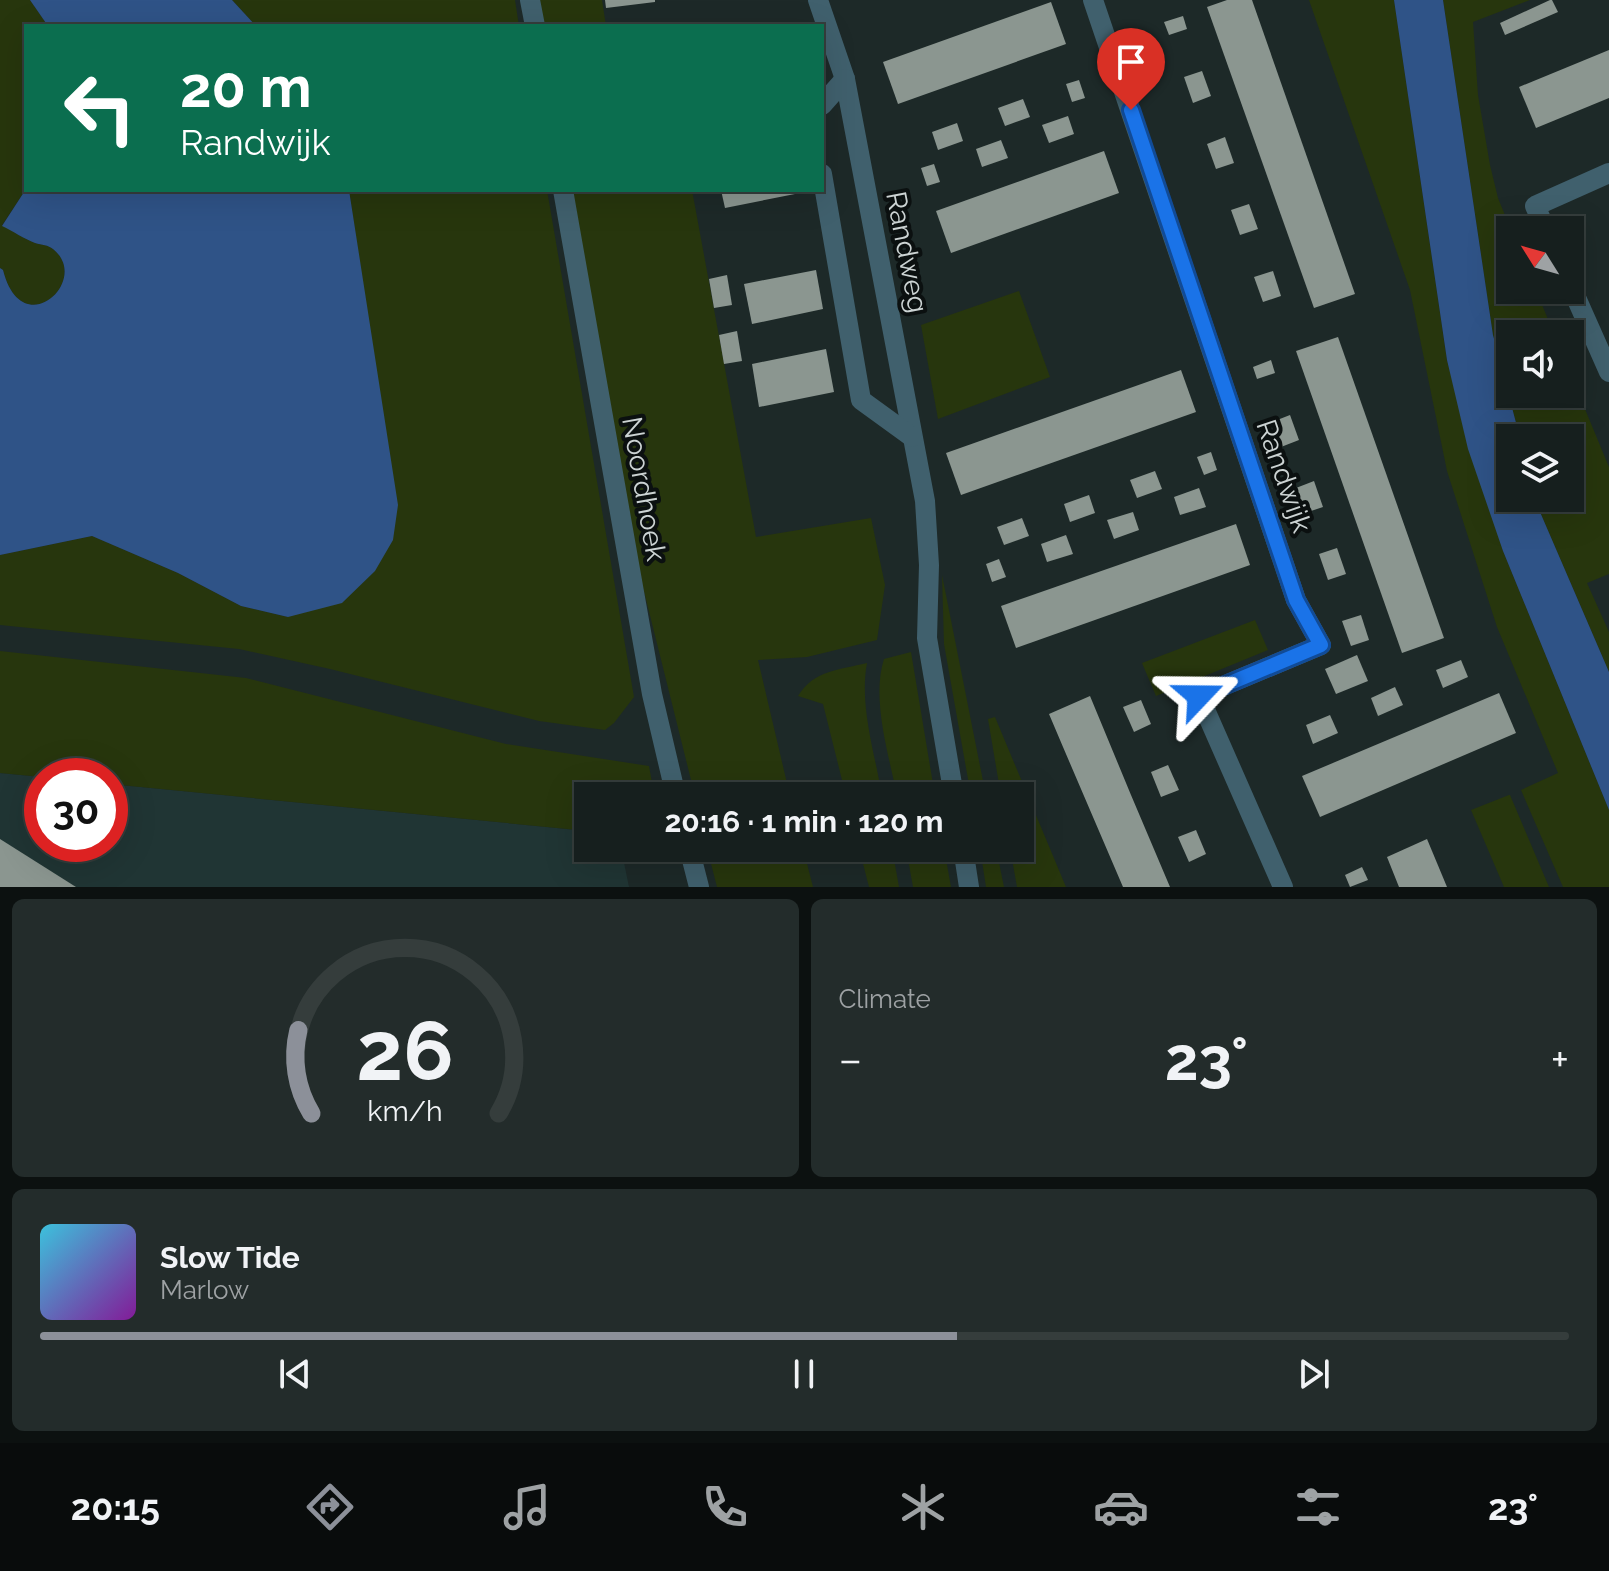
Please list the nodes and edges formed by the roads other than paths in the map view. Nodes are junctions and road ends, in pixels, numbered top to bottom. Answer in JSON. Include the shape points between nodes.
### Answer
{"nodes":[{"id":1,"x":530,"y":0,"type":"edge"},
{"id":2,"x":818,"y":0,"type":"edge"},
{"id":3,"x":1093,"y":0,"type":"edge"},
{"id":4,"x":535,"y":24,"type":"edge"},
{"id":5,"x":845,"y":79,"type":"junction"},
{"id":6,"x":824,"y":103,"type":"edge"},
{"id":7,"x":1609,"y":173,"type":"edge"},
{"id":8,"x":824,"y":186,"type":"edge"},
{"id":9,"x":563,"y":192,"type":"edge"},
{"id":10,"x":1540,"y":216,"type":"edge"},
{"id":11,"x":1579,"y":304,"type":"edge"},
{"id":12,"x":1609,"y":372,"type":"edge"},
{"id":13,"x":912,"y":437,"type":"junction"},
{"id":14,"x":673,"y":782,"type":"edge"},
{"id":15,"x":952,"y":782,"type":"edge"},
{"id":16,"x":693,"y":862,"type":"edge"},
{"id":17,"x":965,"y":862,"type":"edge"},
{"id":18,"x":699,"y":887,"type":"edge"},
{"id":19,"x":969,"y":887,"type":"edge"},
{"id":20,"x":1283,"y":887,"type":"edge"}],
"edges":[{"from":1,"to":4,"type":"street"},
{"from":2,"to":5,"type":"street","name":"Randweg"},
{"from":3,"to":20,"type":"street","name":"Randwijk","via":[[1296,600],[1321,645],[1199,696]]},
{"from":5,"to":6,"type":"street"},
{"from":5,"to":13,"type":"street","name":"Randweg"},
{"from":7,"to":10,"type":"street","via":[[1535,206]]},
{"from":8,"to":13,"type":"street","via":[[861,400]]},
{"from":9,"to":14,"type":"street","name":"Noordhoek","via":[[652,694]]},
{"from":11,"to":12,"type":"street"},
{"from":13,"to":15,"type":"street","name":"Randweg","via":[[926,514],[927,638]]},
{"from":16,"to":18,"type":"street"},
{"from":17,"to":19,"type":"street"}]}
